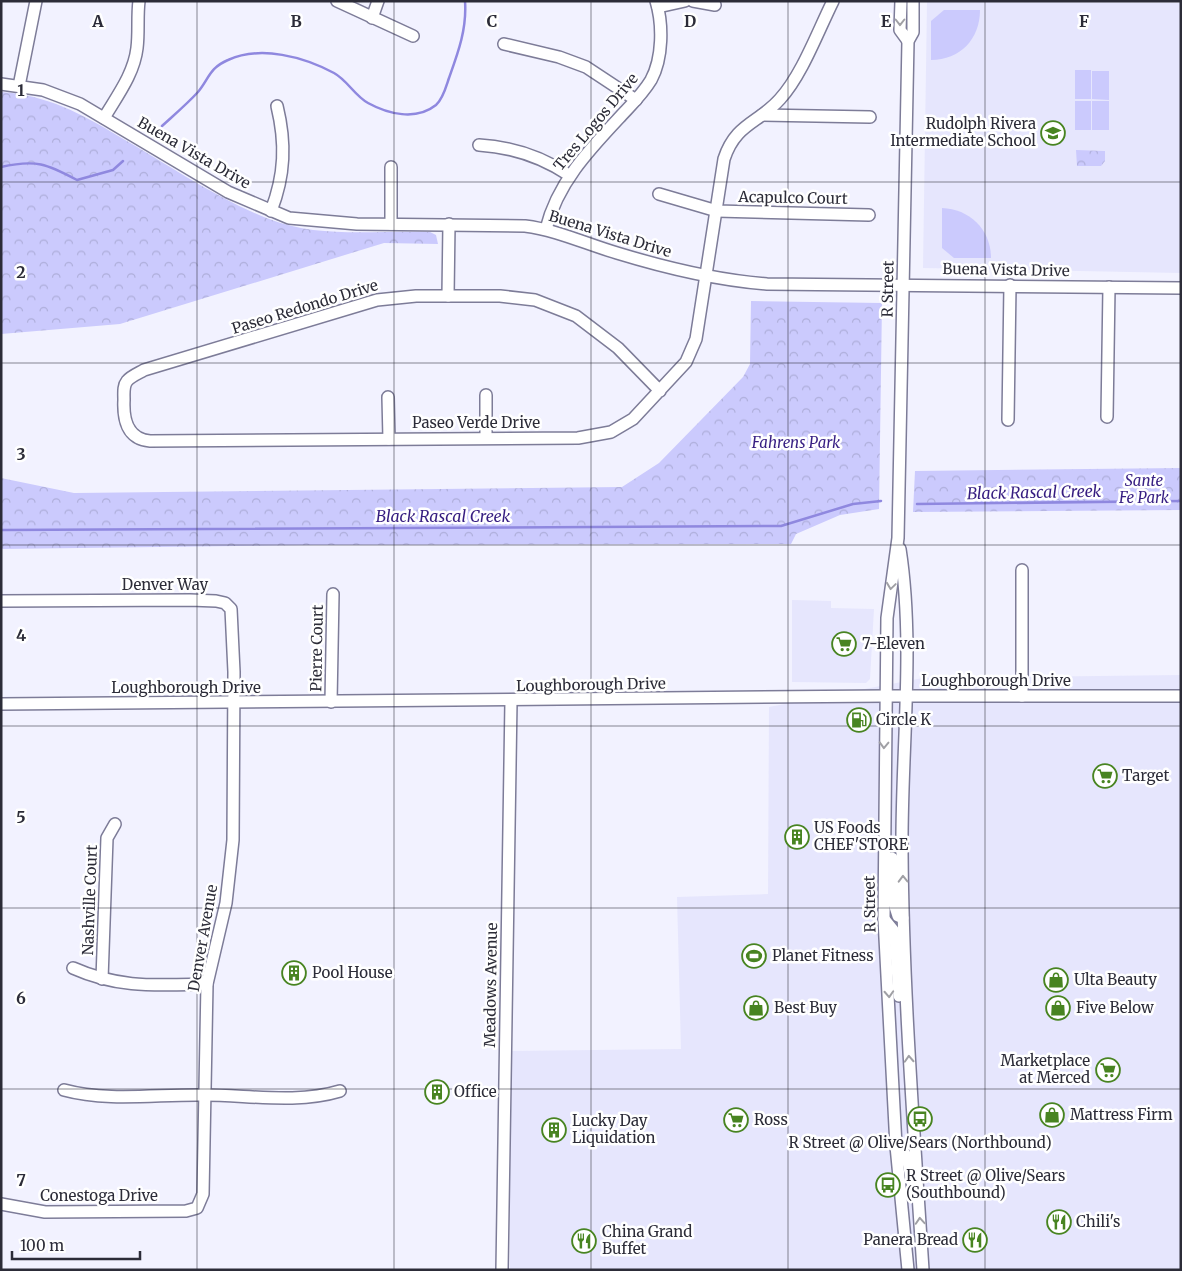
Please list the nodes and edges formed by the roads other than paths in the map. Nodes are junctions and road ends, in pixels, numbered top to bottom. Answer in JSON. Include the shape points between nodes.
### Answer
{"nodes":[{"id":1,"x":36,"y":1,"type":"edge"},
{"id":2,"x":139,"y":1,"type":"edge"},
{"id":3,"x":336,"y":1,"type":"edge"},
{"id":4,"x":378,"y":1,"type":"edge"},
{"id":5,"x":686,"y":1,"type":"edge"},
{"id":6,"x":693,"y":1,"type":"edge"},
{"id":7,"x":832,"y":1,"type":"edge"},
{"id":8,"x":901,"y":1,"type":"edge"},
{"id":9,"x":913,"y":1,"type":"edge"},
{"id":10,"x":657,"y":4,"type":"edge"},
{"id":11,"x":715,"y":5,"type":"dead end"},
{"id":12,"x":372,"y":18,"type":"junction"},
{"id":13,"x":413,"y":36,"type":"dead end"},
{"id":14,"x":908,"y":41,"type":"junction"},
{"id":15,"x":504,"y":44,"type":"dead end"},
{"id":16,"x":1,"y":84,"type":"edge"},
{"id":17,"x":19,"y":86,"type":"junction"},
{"id":18,"x":636,"y":100,"type":"junction"},
{"id":19,"x":277,"y":106,"type":"dead end"},
{"id":20,"x":762,"y":115,"type":"junction"},
{"id":21,"x":870,"y":117,"type":"dead end"},
{"id":22,"x":104,"y":118,"type":"junction"},
{"id":23,"x":479,"y":145,"type":"dead end"},
{"id":24,"x":391,"y":167,"type":"dead end"},
{"id":25,"x":570,"y":175,"type":"junction"},
{"id":26,"x":659,"y":194,"type":"dead end"},
{"id":27,"x":271,"y":211,"type":"junction"},
{"id":28,"x":717,"y":211,"type":"junction"},
{"id":29,"x":869,"y":215,"type":"dead end"},
{"id":30,"x":391,"y":224,"type":"junction"},
{"id":31,"x":449,"y":224,"type":"junction"},
{"id":32,"x":546,"y":229,"type":"junction"},
{"id":33,"x":706,"y":277,"type":"junction"},
{"id":34,"x":904,"y":284,"type":"junction"},
{"id":35,"x":1010,"y":285,"type":"junction"},
{"id":36,"x":1109,"y":287,"type":"junction"},
{"id":37,"x":1181,"y":288,"type":"edge"},
{"id":38,"x":448,"y":296,"type":"junction"},
{"id":39,"x":660,"y":392,"type":"junction"},
{"id":40,"x":486,"y":395,"type":"dead end"},
{"id":41,"x":388,"y":397,"type":"dead end"},
{"id":42,"x":1107,"y":417,"type":"dead end"},
{"id":43,"x":1008,"y":420,"type":"dead end"},
{"id":44,"x":486,"y":438,"type":"junction"},
{"id":45,"x":389,"y":439,"type":"junction"},
{"id":46,"x":150,"y":441,"type":"joint"},
{"id":47,"x":898,"y":538,"type":"junction"},
{"id":48,"x":1022,"y":570,"type":"dead end"},
{"id":49,"x":333,"y":594,"type":"dead end"},
{"id":50,"x":1,"y":600,"type":"edge"},
{"id":51,"x":886,"y":696,"type":"junction"},
{"id":52,"x":905,"y":696,"type":"junction"},
{"id":53,"x":1022,"y":696,"type":"junction"},
{"id":54,"x":1181,"y":696,"type":"edge"},
{"id":55,"x":511,"y":701,"type":"junction"},
{"id":56,"x":331,"y":702,"type":"junction"},
{"id":57,"x":233,"y":703,"type":"junction"},
{"id":58,"x":1,"y":704,"type":"edge"},
{"id":59,"x":115,"y":824,"type":"dead end"},
{"id":60,"x":884,"y":840,"type":"junction"},
{"id":61,"x":903,"y":918,"type":"junction"},
{"id":62,"x":884,"y":919,"type":"junction"},
{"id":63,"x":73,"y":968,"type":"dead end"},
{"id":64,"x":102,"y":979,"type":"junction"},
{"id":65,"x":208,"y":984,"type":"junction"},
{"id":66,"x":906,"y":1008,"type":"junction"},
{"id":67,"x":893,"y":1066,"type":"junction"},
{"id":68,"x":64,"y":1090,"type":"dead end"},
{"id":69,"x":340,"y":1091,"type":"dead end"},
{"id":70,"x":205,"y":1095,"type":"junction"},
{"id":71,"x":915,"y":1142,"type":"junction"},
{"id":72,"x":896,"y":1146,"type":"junction"},
{"id":73,"x":918,"y":1193,"type":"junction"},
{"id":74,"x":1,"y":1204,"type":"edge"},
{"id":75,"x":197,"y":1208,"type":"joint"},
{"id":76,"x":502,"y":1270,"type":"edge"},
{"id":77,"x":908,"y":1270,"type":"edge"},
{"id":78,"x":923,"y":1270,"type":"edge"}],
"edges":[{"from":1,"to":17,"type":"street"},
{"from":2,"to":22,"type":"street","via":[[134,64]]},
{"from":3,"to":12,"type":"street"},
{"from":4,"to":12,"type":"street"},
{"from":5,"to":10,"type":"street"},
{"from":6,"to":11,"type":"street"},
{"from":7,"to":20,"type":"street","name":"Paseo Verde Drive","via":[[794,78],[781,99]]},
{"from":8,"to":14,"type":"street","name":"R Street","one_way":true,"via":[[900,30]]},
{"from":9,"to":14,"type":"street","name":"R Street","via":[[913,32]]},
{"from":10,"to":18,"type":"street","name":"Tres Logos Drive","via":[[659,54],[650,81]]},
{"from":12,"to":13,"type":"street"},
{"from":14,"to":34,"type":"street","name":"R Street"},
{"from":15,"to":18,"type":"street","via":[[586,67]]},
{"from":16,"to":17,"type":"street","name":"Buena Vista Drive"},
{"from":17,"to":22,"type":"street","name":"Buena Vista Drive","via":[[58,95]]},
{"from":18,"to":25,"type":"street","name":"Tres Logos Drive"},
{"from":19,"to":27,"type":"street","via":[[284,148],[280,186]]},
{"from":20,"to":21,"type":"street"},
{"from":20,"to":28,"type":"street","name":"Paseo Verde Drive","via":[[743,128],[728,148]]},
{"from":22,"to":27,"type":"street","name":"Buena Vista Drive","via":[[228,192]]},
{"from":23,"to":25,"type":"street","via":[[526,153]]},
{"from":24,"to":30,"type":"street"},
{"from":25,"to":32,"type":"street","name":"Tres Logos Drive","via":[[557,195]]},
{"from":26,"to":28,"type":"street","name":"Acapulco Court"},
{"from":27,"to":30,"type":"street","name":"Buena Vista Drive","via":[[289,218]]},
{"from":28,"to":29,"type":"street","name":"Acapulco Court"},
{"from":28,"to":33,"type":"street","name":"Paseo Verde Drive"},
{"from":30,"to":31,"type":"street","name":"Buena Vista Drive"},
{"from":31,"to":32,"type":"street","name":"Buena Vista Drive"},
{"from":31,"to":38,"type":"street"},
{"from":32,"to":33,"type":"street","name":"Buena Vista Drive","via":[[616,253]]},
{"from":33,"to":34,"type":"street","name":"Buena Vista Drive","via":[[767,284]]},
{"from":33,"to":39,"type":"street","name":"Paseo Verde Drive","via":[[696,339],[686,362]]},
{"from":34,"to":35,"type":"street","name":"Buena Vista Drive"},
{"from":34,"to":47,"type":"street","name":"R Street"},
{"from":35,"to":36,"type":"street","name":"Buena Vista Drive"},
{"from":35,"to":43,"type":"street"},
{"from":36,"to":37,"type":"street","name":"Buena Vista Drive"},
{"from":36,"to":42,"type":"street"},
{"from":38,"to":39,"type":"street","name":"Paseo Redondo Drive","via":[[521,298],[565,310],[618,348]]},
{"from":38,"to":46,"type":"street","name":"Paseo Redondo Drive","via":[[377,300],[144,370],[125,384],[124,414],[132,432],[140,439]]},
{"from":39,"to":44,"type":"street","name":"Paseo Verde Drive","via":[[633,420],[611,432],[578,438]]},
{"from":40,"to":44,"type":"street"},
{"from":41,"to":45,"type":"street"},
{"from":44,"to":45,"type":"street","name":"Paseo Verde Drive"},
{"from":45,"to":46,"type":"street","name":"Paseo Verde Drive"},
{"from":47,"to":51,"type":"street","name":"R Street","one_way":true,"via":[[887,618]]},
{"from":47,"to":52,"type":"street","name":"R Street","via":[[904,577]]},
{"from":48,"to":53,"type":"street"},
{"from":49,"to":56,"type":"street","name":"Pierre Court"},
{"from":50,"to":57,"type":"street","name":"Denver Way","via":[[190,600],[225,603],[231,609],[233,624]]},
{"from":51,"to":52,"type":"street","name":"Loughborough Drive"},
{"from":51,"to":55,"type":"street","name":"Loughborough Drive"},
{"from":51,"to":60,"type":"street","name":"R Street","one_way":true},
{"from":52,"to":53,"type":"street","name":"Loughborough Drive"},
{"from":61,"to":52,"type":"street","name":"R Street","one_way":true},
{"from":53,"to":54,"type":"street","name":"Loughborough Drive"},
{"from":55,"to":56,"type":"street","name":"Loughborough Drive"},
{"from":55,"to":76,"type":"street","name":"Meadows Avenue"},
{"from":56,"to":57,"type":"street","name":"Loughborough Drive"},
{"from":57,"to":58,"type":"street","name":"Loughborough Drive"},
{"from":57,"to":65,"type":"street","name":"Denver Avenue","via":[[231,855],[226,903]]},
{"from":59,"to":64,"type":"street","name":"Nashville Court","via":[[107,838]]},
{"from":60,"to":61,"type":"street","via":[[892,854],[894,907],[898,916]]},
{"from":60,"to":62,"type":"street","name":"R Street"},
{"from":61,"to":66,"type":"street","name":"R Street"},
{"from":62,"to":66,"type":"street","via":[[895,936],[898,990]]},
{"from":62,"to":67,"type":"street","name":"R Street","one_way":true},
{"from":63,"to":64,"type":"street"},
{"from":64,"to":65,"type":"street","via":[[130,985]]},
{"from":65,"to":70,"type":"street","name":"Denver Avenue"},
{"from":71,"to":66,"type":"street","name":"R Street","one_way":true},
{"from":67,"to":71,"type":"street","via":[[899,1077],[903,1134],[906,1140]]},
{"from":67,"to":72,"type":"street","name":"R Street"},
{"from":68,"to":70,"type":"street","via":[[90,1096]]},
{"from":69,"to":70,"type":"street","via":[[310,1098]]},
{"from":70,"to":75,"type":"street","name":"Denver Avenue","via":[[203,1194]]},
{"from":71,"to":73,"type":"street","name":"R Street"},
{"from":72,"to":73,"type":"street","via":[[906,1154],[912,1184]]},
{"from":72,"to":77,"type":"street","name":"R Street"},
{"from":78,"to":73,"type":"street","name":"R Street","one_way":true},
{"from":74,"to":75,"type":"street","name":"Conestoga Drive","via":[[45,1212],[186,1211]]}]}
